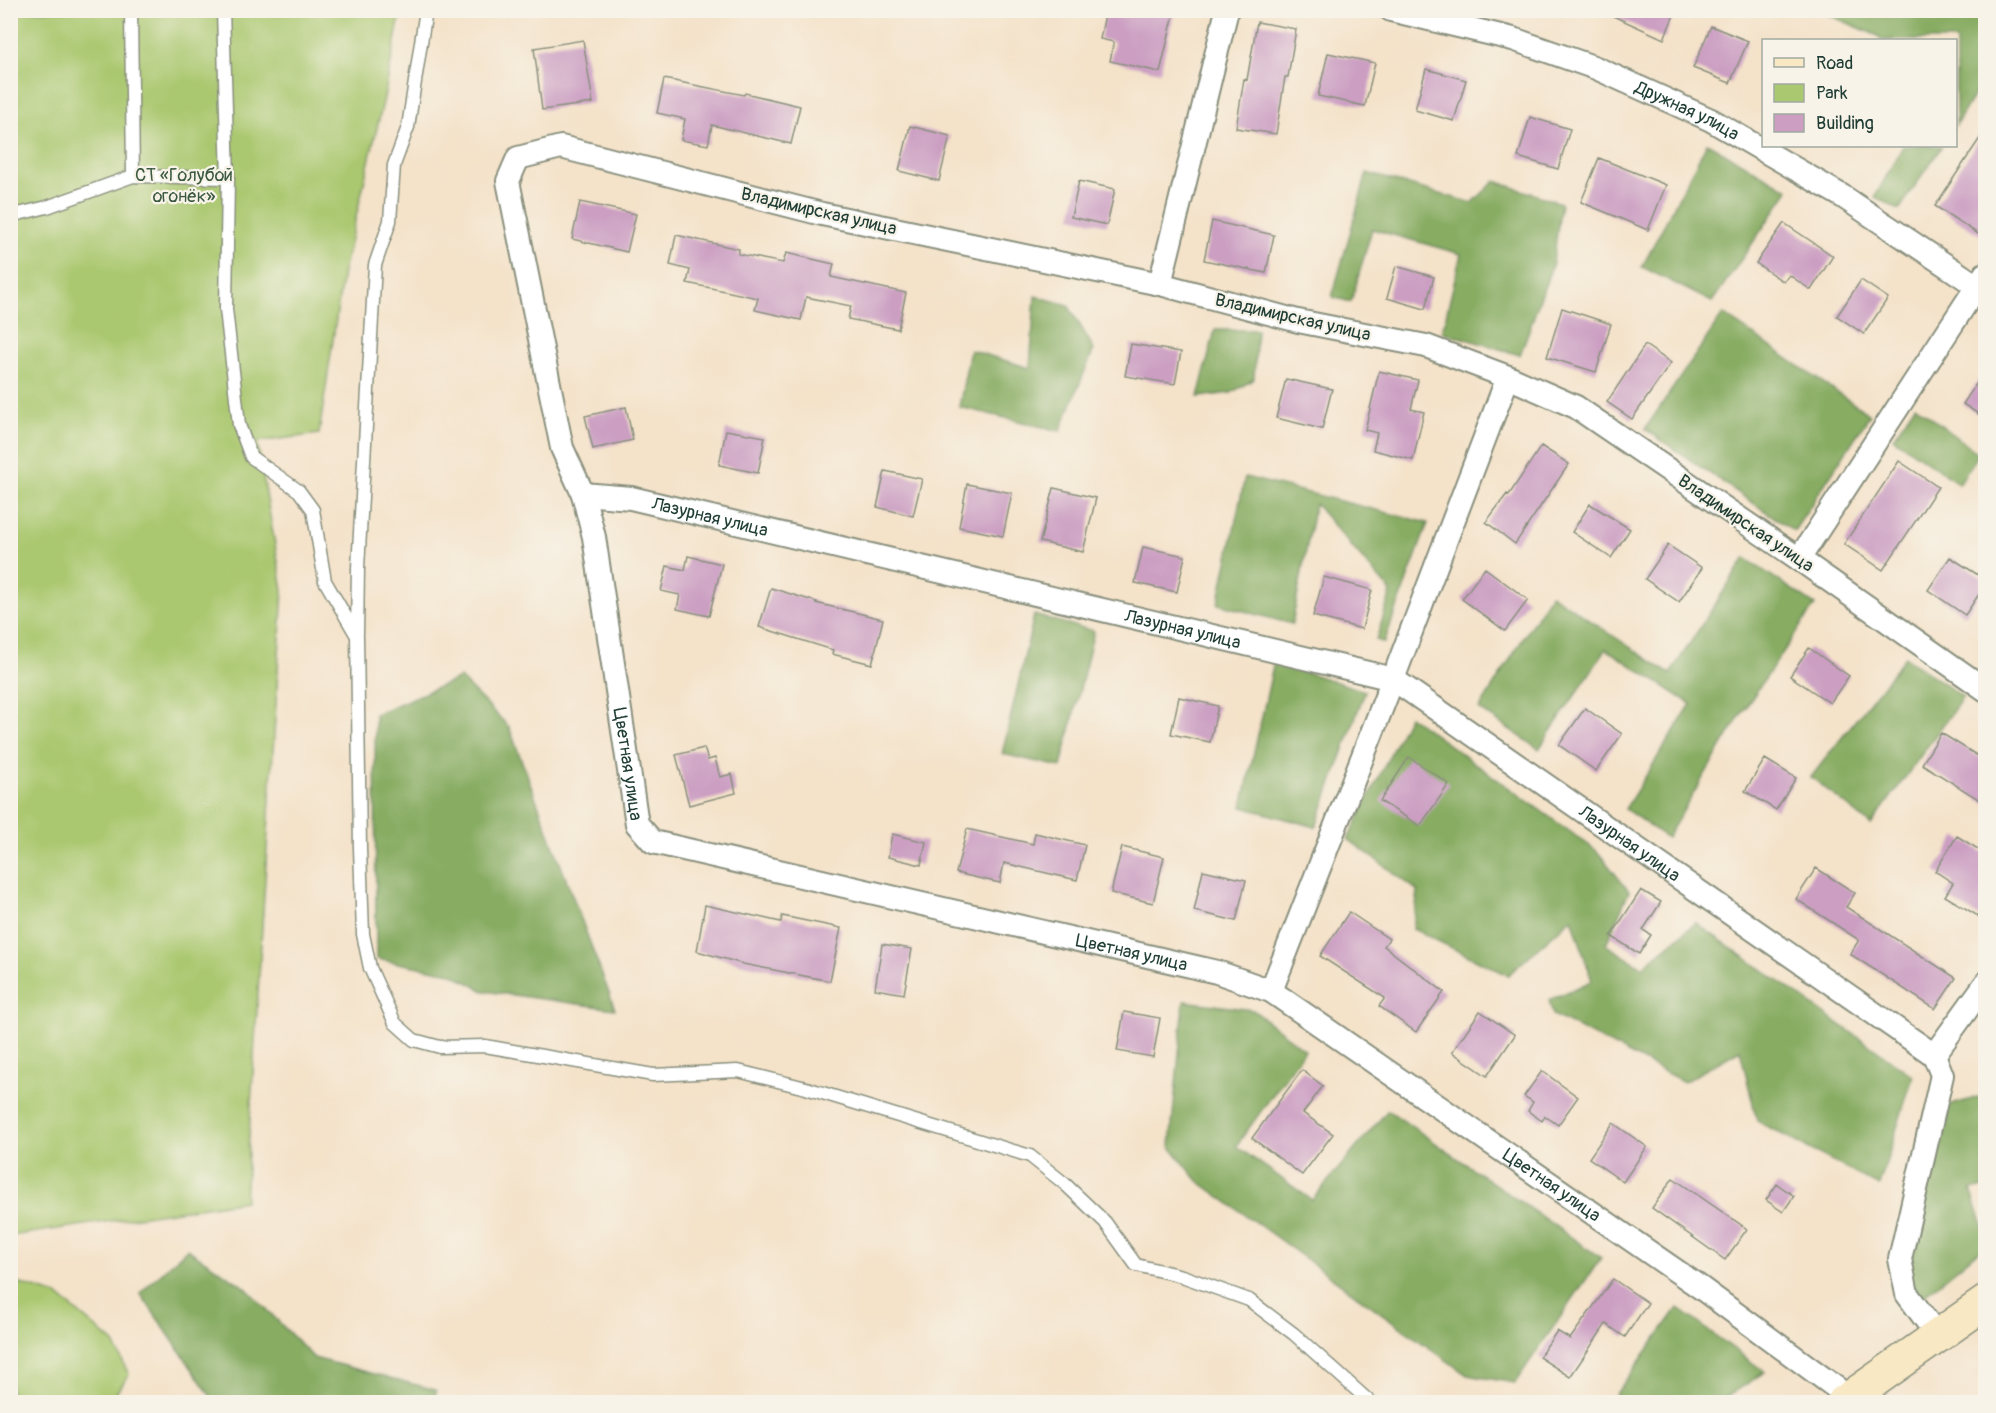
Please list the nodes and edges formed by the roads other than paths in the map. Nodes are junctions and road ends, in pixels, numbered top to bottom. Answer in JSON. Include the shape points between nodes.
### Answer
{"nodes":[{"id":1,"x":132,"y":10,"type":"edge"},
{"id":2,"x":223,"y":10,"type":"edge"},
{"id":3,"x":426,"y":10,"type":"edge"},
{"id":4,"x":1227,"y":10,"type":"edge"},
{"id":5,"x":1391,"y":10,"type":"edge"},
{"id":6,"x":133,"y":176,"type":"junction"},
{"id":7,"x":228,"y":178,"type":"junction"},
{"id":8,"x":10,"y":216,"type":"edge"},
{"id":9,"x":1160,"y":284,"type":"junction"},
{"id":10,"x":1983,"y":284,"type":"edge"},
{"id":11,"x":1508,"y":377,"type":"junction"},
{"id":12,"x":583,"y":494,"type":"junction"},
{"id":13,"x":1799,"y":559,"type":"junction"},
{"id":14,"x":357,"y":636,"type":"junction"},
{"id":15,"x":1393,"y":679,"type":"junction"},
{"id":16,"x":1986,"y":690,"type":"edge"},
{"id":17,"x":1986,"y":983,"type":"edge"},
{"id":18,"x":1270,"y":991,"type":"junction"},
{"id":19,"x":1934,"y":1055,"type":"junction"},
{"id":20,"x":1986,"y":1302,"type":"edge"},
{"id":21,"x":1937,"y":1335,"type":"junction"},
{"id":22,"x":1847,"y":1400,"type":"edge"},
{"id":23,"x":1370,"y":1402,"type":"edge"}],
"edges":[{"from":1,"to":6,"type":"lane"},
{"from":2,"to":7,"type":"lane"},
{"from":3,"to":14,"type":"lane","via":[[408,127],[394,165],[390,221],[375,265]]},
{"from":4,"to":9,"type":"street"},
{"from":5,"to":10,"type":"street","name":"Дружная улица","via":[[1513,39],[1596,68],[1711,120]]},
{"from":6,"to":7,"type":"lane"},
{"from":6,"to":8,"type":"lane"},
{"from":7,"to":14,"type":"lane","via":[[226,309],[239,425],[251,457],[299,491],[313,510],[325,581]]},
{"from":9,"to":11,"type":"street","name":"Владимирская улица","via":[[1298,321],[1426,346]]},
{"from":9,"to":12,"type":"street","name":"Владимирская улица","via":[[822,214],[561,147],[518,158],[508,181],[562,448]]},
{"from":10,"to":13,"type":"street"},
{"from":11,"to":13,"type":"street","name":"Владимирская улица","via":[[1576,407]]},
{"from":11,"to":15,"type":"street"},
{"from":12,"to":15,"type":"street","name":"Лазурная улица","via":[[631,498]]},
{"from":12,"to":18,"type":"street","name":"Цветная улица","via":[[594,537],[637,824],[653,842],[1217,972]]},
{"from":13,"to":16,"type":"street","name":"Владимирская улица"},
{"from":14,"to":23,"type":"lane","via":[[363,934],[370,968],[395,1023],[414,1040],[440,1047],[485,1046],[653,1075],[738,1071],[1030,1156],[1105,1222],[1136,1265],[1182,1276],[1249,1300],[1294,1334]]},
{"from":15,"to":18,"type":"street"},
{"from":15,"to":19,"type":"street","name":"Лазурная улица"},
{"from":17,"to":19,"type":"street"},
{"from":18,"to":22,"type":"street","name":"Цветная улица","via":[[1701,1288]]},
{"from":19,"to":21,"type":"street","via":[[1942,1076],[1900,1259],[1907,1293]]},
{"from":20,"to":21,"type":"street"},
{"from":21,"to":22,"type":"street"}]}
